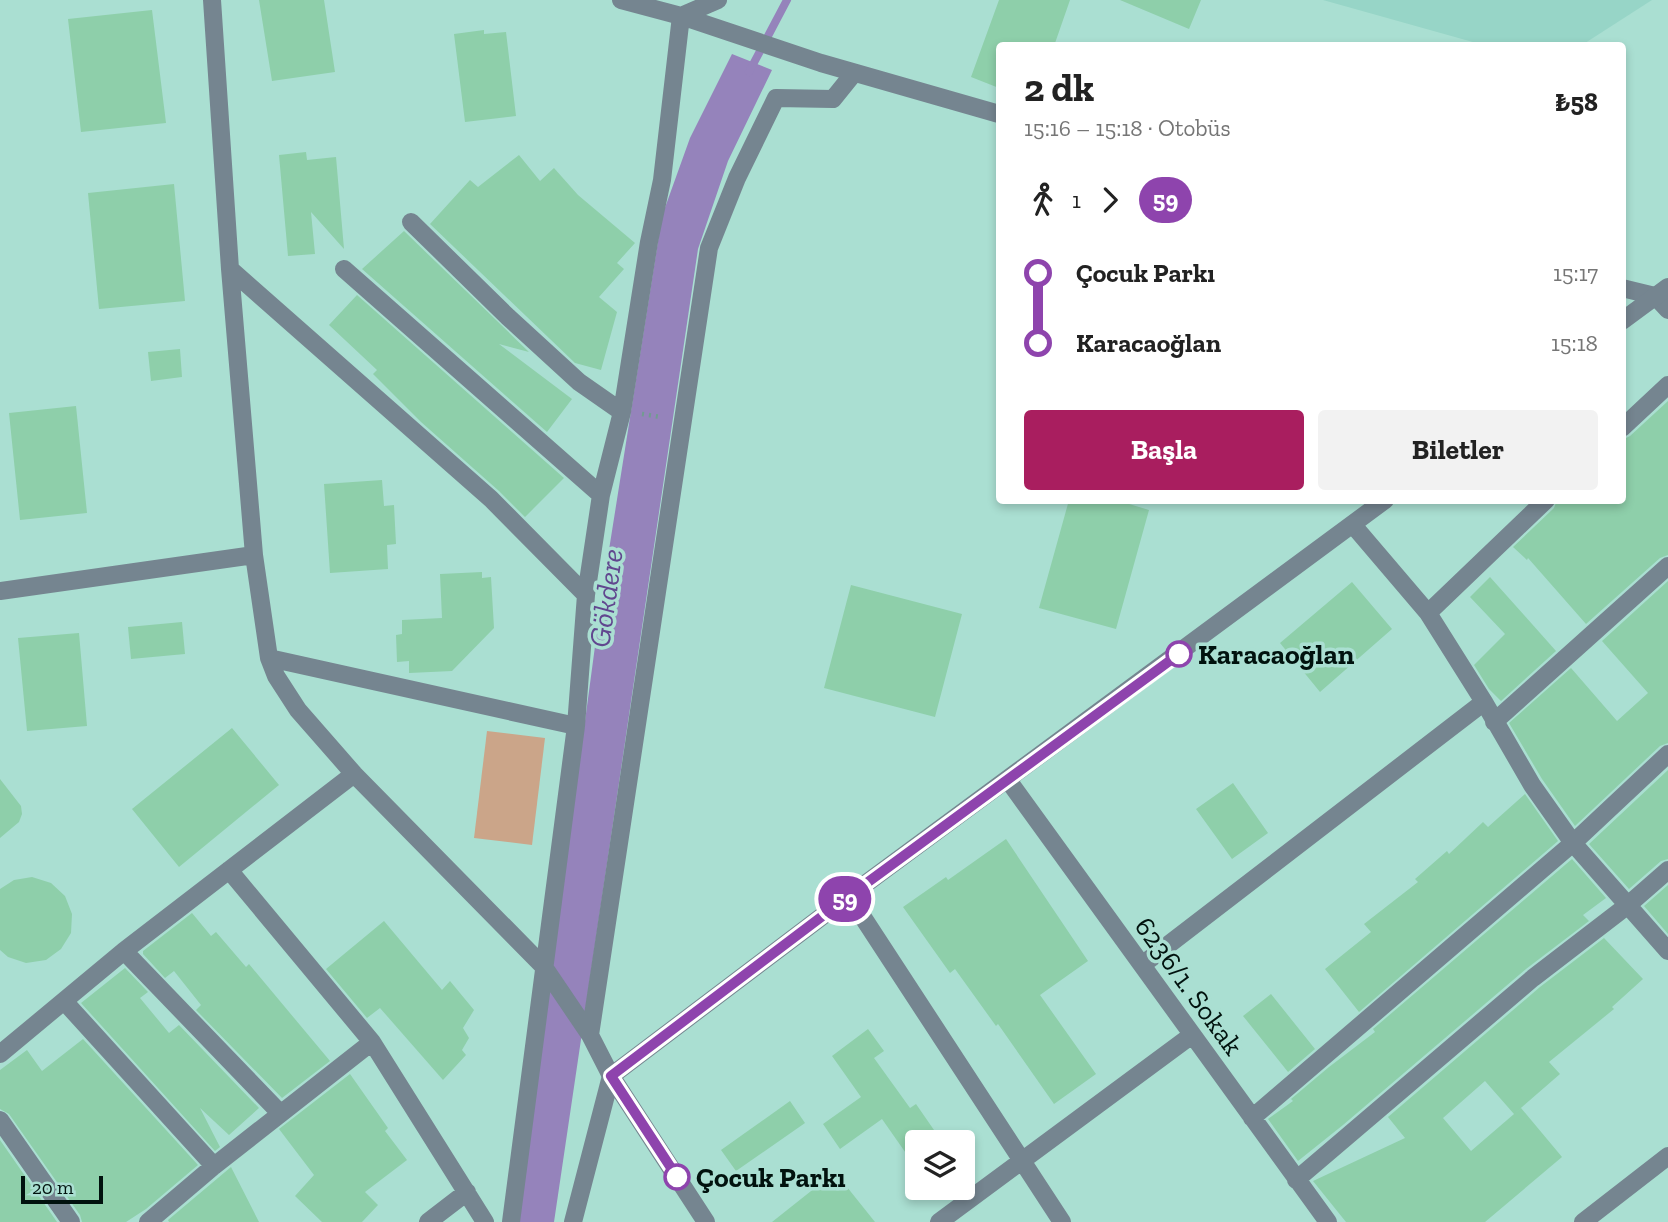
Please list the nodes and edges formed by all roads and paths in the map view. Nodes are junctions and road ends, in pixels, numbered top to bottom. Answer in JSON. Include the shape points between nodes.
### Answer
{"nodes":[{"id":1,"x":212,"y":0,"type":"edge"},
{"id":2,"x":621,"y":0,"type":"edge"},
{"id":3,"x":718,"y":0,"type":"edge"},
{"id":4,"x":681,"y":16,"type":"junction"},
{"id":5,"x":854,"y":73,"type":"junction"},
{"id":6,"x":996,"y":113,"type":"edge"},
{"id":7,"x":411,"y":222,"type":"dead end"},
{"id":8,"x":230,"y":269,"type":"junction"},
{"id":9,"x":344,"y":269,"type":"dead end"},
{"id":10,"x":1626,"y":288,"type":"edge"},
{"id":11,"x":1662,"y":291,"type":"edge"},
{"id":12,"x":1668,"y":310,"type":"edge"},
{"id":13,"x":1626,"y":318,"type":"edge"},
{"id":14,"x":1668,"y":385,"type":"edge"},
{"id":15,"x":622,"y":412,"type":"junction"},
{"id":16,"x":682,"y":420,"type":"junction"},
{"id":17,"x":1626,"y":424,"type":"edge"},
{"id":18,"x":601,"y":495,"type":"junction"},
{"id":19,"x":1380,"y":504,"type":"edge"},
{"id":20,"x":1542,"y":504,"type":"edge"},
{"id":21,"x":1353,"y":524,"type":"junction"},
{"id":22,"x":254,"y":555,"type":"junction"},
{"id":23,"x":1668,"y":566,"type":"edge"},
{"id":24,"x":0,"y":591,"type":"edge"},
{"id":25,"x":586,"y":596,"type":"junction"},
{"id":26,"x":1428,"y":613,"type":"junction"},
{"id":27,"x":269,"y":658,"type":"junction"},
{"id":28,"x":1484,"y":702,"type":"junction"},
{"id":29,"x":1494,"y":722,"type":"junction"},
{"id":30,"x":576,"y":726,"type":"junction"},
{"id":31,"x":1668,"y":754,"type":"edge"},
{"id":32,"x":354,"y":774,"type":"junction"},
{"id":33,"x":1008,"y":780,"type":"junction"},
{"id":34,"x":1573,"y":843,"type":"junction"},
{"id":35,"x":229,"y":870,"type":"junction"},
{"id":36,"x":1668,"y":870,"type":"edge"},
{"id":37,"x":849,"y":896,"type":"junction"},
{"id":38,"x":1628,"y":905,"type":"junction"},
{"id":39,"x":124,"y":951,"type":"junction"},
{"id":40,"x":1668,"y":951,"type":"edge"},
{"id":41,"x":1142,"y":965,"type":"junction"},
{"id":42,"x":544,"y":967,"type":"junction"},
{"id":43,"x":64,"y":1001,"type":"junction"},
{"id":44,"x":590,"y":1035,"type":"junction"},
{"id":45,"x":1192,"y":1035,"type":"junction"},
{"id":46,"x":372,"y":1042,"type":"junction"},
{"id":47,"x":0,"y":1054,"type":"edge"},
{"id":48,"x":611,"y":1076,"type":"junction"},
{"id":49,"x":280,"y":1113,"type":"junction"},
{"id":50,"x":1252,"y":1118,"type":"junction"},
{"id":51,"x":0,"y":1120,"type":"edge"},
{"id":52,"x":1668,"y":1156,"type":"edge"},
{"id":53,"x":1022,"y":1161,"type":"junction"},
{"id":54,"x":214,"y":1166,"type":"junction"},
{"id":55,"x":1296,"y":1180,"type":"junction"},
{"id":56,"x":467,"y":1192,"type":"junction"},
{"id":57,"x":71,"y":1222,"type":"edge"},
{"id":58,"x":148,"y":1222,"type":"edge"},
{"id":59,"x":428,"y":1222,"type":"edge"},
{"id":60,"x":485,"y":1222,"type":"edge"},
{"id":61,"x":511,"y":1222,"type":"edge"},
{"id":62,"x":573,"y":1222,"type":"edge"},
{"id":63,"x":706,"y":1222,"type":"edge"},
{"id":64,"x":939,"y":1222,"type":"edge"},
{"id":65,"x":1062,"y":1222,"type":"edge"},
{"id":66,"x":1328,"y":1222,"type":"edge"},
{"id":67,"x":1583,"y":1222,"type":"edge"}],
"edges":[{"from":1,"to":8,"type":"street"},
{"from":2,"to":4,"type":"street"},
{"from":3,"to":4,"type":"street"},
{"from":4,"to":5,"type":"street"},
{"from":4,"to":15,"type":"street","via":[[662,180]]},
{"from":5,"to":6,"type":"street"},
{"from":5,"to":16,"type":"street","via":[[832,99],[776,98],[709,248]]},
{"from":7,"to":15,"type":"street","via":[[579,382]]},
{"from":8,"to":22,"type":"street"},
{"from":8,"to":25,"type":"street","via":[[491,499]]},
{"from":9,"to":18,"type":"street"},
{"from":10,"to":11,"type":"street"},
{"from":11,"to":12,"type":"street"},
{"from":11,"to":13,"type":"street"},
{"from":14,"to":17,"type":"street"},
{"from":15,"to":16,"type":"path"},
{"from":15,"to":18,"type":"street"},
{"from":16,"to":44,"type":"street"},
{"from":18,"to":25,"type":"street"},
{"from":19,"to":21,"type":"street"},
{"from":20,"to":26,"type":"street"},
{"from":21,"to":26,"type":"street"},
{"from":21,"to":33,"type":"street"},
{"from":22,"to":24,"type":"street"},
{"from":22,"to":27,"type":"street"},
{"from":23,"to":29,"type":"street"},
{"from":25,"to":30,"type":"street"},
{"from":26,"to":28,"type":"street"},
{"from":27,"to":30,"type":"street"},
{"from":27,"to":32,"type":"street","via":[[298,710]]},
{"from":28,"to":29,"type":"street"},
{"from":28,"to":41,"type":"street"},
{"from":29,"to":34,"type":"street"},
{"from":30,"to":42,"type":"street"},
{"from":31,"to":34,"type":"street"},
{"from":32,"to":35,"type":"street"},
{"from":32,"to":42,"type":"street"},
{"from":33,"to":37,"type":"street"},
{"from":33,"to":41,"type":"street","name":"6236/1. Sokak"},
{"from":34,"to":38,"type":"street"},
{"from":34,"to":50,"type":"street"},
{"from":35,"to":39,"type":"street"},
{"from":35,"to":46,"type":"street"},
{"from":36,"to":38,"type":"street"},
{"from":37,"to":48,"type":"street"},
{"from":37,"to":53,"type":"street"},
{"from":38,"to":40,"type":"street"},
{"from":38,"to":55,"type":"street","via":[[1533,978]]},
{"from":39,"to":43,"type":"street"},
{"from":39,"to":49,"type":"street"},
{"from":41,"to":45,"type":"street","name":"6236/1. Sokak"},
{"from":42,"to":44,"type":"street"},
{"from":42,"to":61,"type":"street"},
{"from":43,"to":47,"type":"street"},
{"from":43,"to":54,"type":"street"},
{"from":44,"to":48,"type":"street"},
{"from":45,"to":50,"type":"street","name":"6236/1. Sokak"},
{"from":45,"to":53,"type":"street"},
{"from":46,"to":49,"type":"street"},
{"from":46,"to":56,"type":"street"},
{"from":48,"to":62,"type":"street"},
{"from":48,"to":63,"type":"street"},
{"from":49,"to":54,"type":"street"},
{"from":50,"to":55,"type":"street","name":"6236/1. Sokak"},
{"from":51,"to":57,"type":"street"},
{"from":52,"to":67,"type":"street"},
{"from":53,"to":64,"type":"street"},
{"from":53,"to":65,"type":"street"},
{"from":54,"to":58,"type":"street"},
{"from":55,"to":66,"type":"street","name":"6236/1. Sokak"},
{"from":56,"to":59,"type":"street"},
{"from":56,"to":60,"type":"street"}]}
